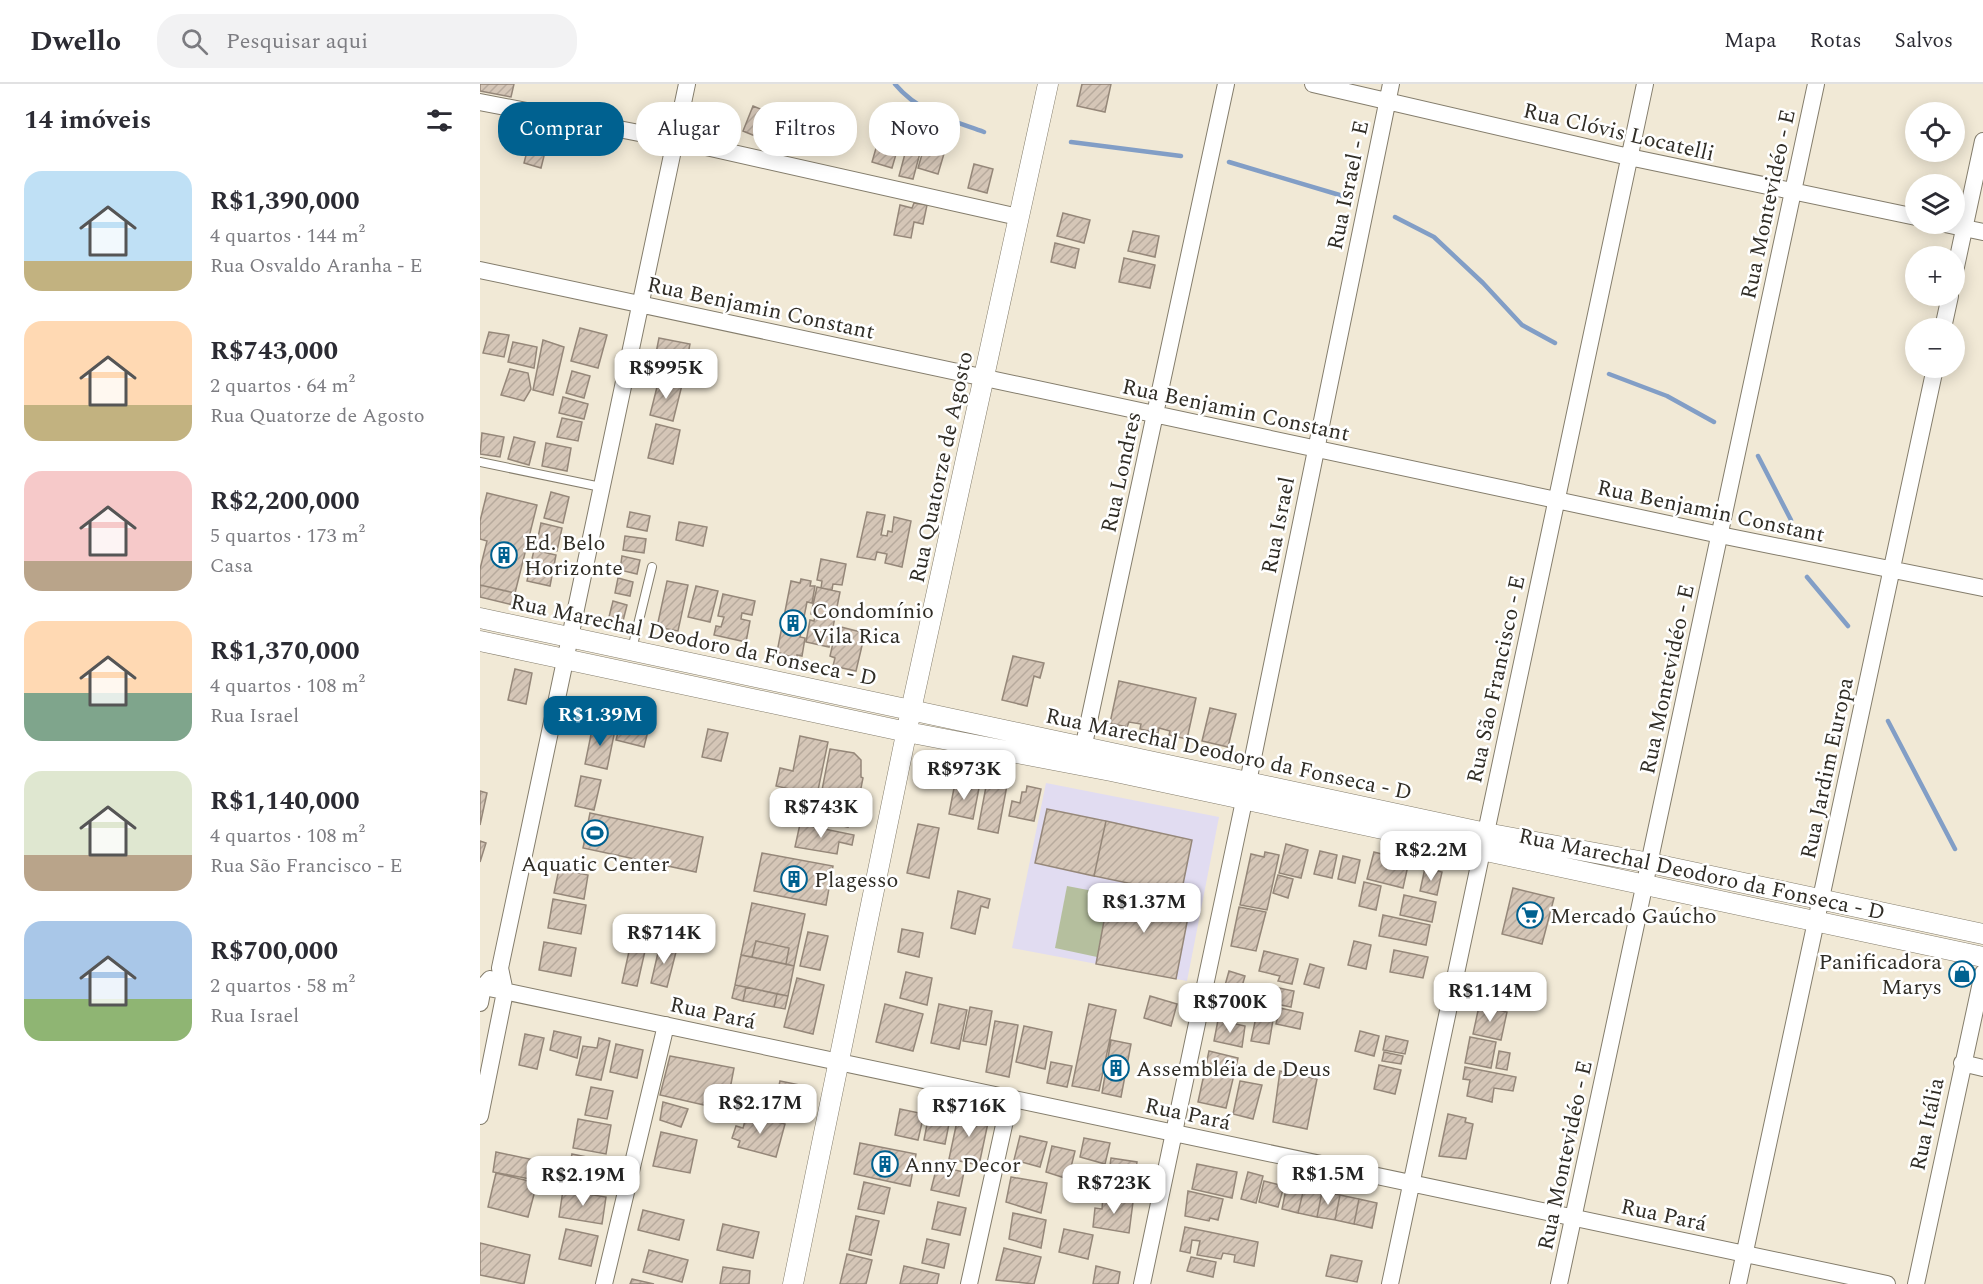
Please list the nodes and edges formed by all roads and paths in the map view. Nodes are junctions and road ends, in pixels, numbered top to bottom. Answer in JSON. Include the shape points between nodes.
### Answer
{"nodes":[{"id":1,"x":687,"y":84,"type":"edge"},
{"id":2,"x":1048,"y":84,"type":"edge"},
{"id":3,"x":1226,"y":84,"type":"edge"},
{"id":4,"x":1313,"y":84,"type":"edge"},
{"id":5,"x":1391,"y":84,"type":"edge"},
{"id":6,"x":1645,"y":84,"type":"edge"},
{"id":7,"x":1815,"y":84,"type":"edge"},
{"id":8,"x":1387,"y":101,"type":"junction"},
{"id":9,"x":480,"y":102,"type":"edge"},
{"id":10,"x":683,"y":102,"type":"edge"},
{"id":11,"x":636,"y":132,"type":"edge"},
{"id":12,"x":1983,"y":141,"type":"edge"},
{"id":13,"x":741,"y":155,"type":"edge"},
{"id":14,"x":672,"y":156,"type":"edge"},
{"id":15,"x":1629,"y":157,"type":"junction"},
{"id":16,"x":1793,"y":192,"type":"junction"},
{"id":17,"x":1905,"y":215,"type":"edge"},
{"id":18,"x":1018,"y":217,"type":"junction"},
{"id":19,"x":1965,"y":228,"type":"joint"},
{"id":20,"x":1983,"y":232,"type":"edge"},
{"id":21,"x":480,"y":270,"type":"edge"},
{"id":22,"x":1351,"y":278,"type":"joint"},
{"id":23,"x":640,"y":304,"type":"junction"},
{"id":24,"x":984,"y":378,"type":"junction"},
{"id":25,"x":1933,"y":378,"type":"edge"},
{"id":26,"x":1155,"y":414,"type":"junction"},
{"id":27,"x":1316,"y":449,"type":"junction"},
{"id":28,"x":480,"y":462,"type":"edge"},
{"id":29,"x":601,"y":487,"type":"junction"},
{"id":30,"x":1557,"y":500,"type":"junction"},
{"id":31,"x":1719,"y":535,"type":"junction"},
{"id":32,"x":652,"y":567,"type":"dead end"},
{"id":33,"x":1891,"y":571,"type":"junction"},
{"id":34,"x":1983,"y":588,"type":"edge"},
{"id":35,"x":480,"y":618,"type":"edge"},
{"id":36,"x":570,"y":635,"type":"junction"},
{"id":37,"x":480,"y":641,"type":"edge"},
{"id":38,"x":632,"y":649,"type":"junction"},
{"id":39,"x":565,"y":660,"type":"junction"},
{"id":40,"x":747,"y":674,"type":"junction"},
{"id":41,"x":742,"y":696,"type":"junction"},
{"id":42,"x":911,"y":710,"type":"junction"},
{"id":43,"x":1005,"y":730,"type":"junction"},
{"id":44,"x":913,"y":733,"type":"junction"},
{"id":45,"x":1002,"y":750,"type":"junction"},
{"id":46,"x":1082,"y":755,"type":"junction"},
{"id":47,"x":1246,"y":791,"type":"junction"},
{"id":48,"x":1484,"y":842,"type":"junction"},
{"id":49,"x":1650,"y":863,"type":"junction"},
{"id":50,"x":1645,"y":885,"type":"junction"},
{"id":51,"x":1821,"y":899,"type":"junction"},
{"id":52,"x":1816,"y":921,"type":"junction"},
{"id":53,"x":1983,"y":934,"type":"edge"},
{"id":54,"x":1983,"y":957,"type":"edge"},
{"id":55,"x":500,"y":968,"type":"junction"},
{"id":56,"x":1983,"y":973,"type":"edge"},
{"id":57,"x":481,"y":992,"type":"edge"},
{"id":58,"x":505,"y":992,"type":"junction"},
{"id":59,"x":666,"y":1025,"type":"junction"},
{"id":60,"x":839,"y":1062,"type":"junction"},
{"id":61,"x":1962,"y":1063,"type":"junction"},
{"id":62,"x":1983,"y":1068,"type":"edge"},
{"id":63,"x":485,"y":1075,"type":"edge"},
{"id":64,"x":1010,"y":1098,"type":"junction"},
{"id":65,"x":480,"y":1116,"type":"edge"},
{"id":66,"x":1173,"y":1133,"type":"junction"},
{"id":67,"x":1411,"y":1183,"type":"junction"},
{"id":68,"x":1574,"y":1218,"type":"junction"},
{"id":69,"x":1745,"y":1254,"type":"junction"},
{"id":70,"x":604,"y":1284,"type":"edge"},
{"id":71,"x":792,"y":1284,"type":"edge"},
{"id":72,"x":969,"y":1284,"type":"edge"},
{"id":73,"x":1142,"y":1284,"type":"edge"},
{"id":74,"x":1390,"y":1284,"type":"edge"},
{"id":75,"x":1559,"y":1284,"type":"edge"},
{"id":76,"x":1738,"y":1284,"type":"edge"},
{"id":77,"x":1887,"y":1284,"type":"edge"},
{"id":78,"x":1916,"y":1284,"type":"edge"}],
"edges":[{"from":1,"to":10,"type":"street"},
{"from":2,"to":18,"type":"street","name":"Rua Quatorze de Agosto"},
{"from":3,"to":26,"type":"street","name":"Rua Londres"},
{"from":4,"to":8,"type":"street","name":"Rua Clóvis Locatelli"},
{"from":5,"to":8,"type":"street"},
{"from":6,"to":15,"type":"street","name":"Rua São Francisco - E"},
{"from":7,"to":16,"type":"street","name":"Rua Montevidéo - E"},
{"from":8,"to":15,"type":"street","name":"Rua Clóvis Locatelli"},
{"from":8,"to":22,"type":"street","name":"Rua Israel - E"},
{"from":9,"to":11,"type":"street"},
{"from":12,"to":19,"type":"street"},
{"from":13,"to":18,"type":"street"},
{"from":14,"to":23,"type":"street"},
{"from":15,"to":16,"type":"street","name":"Rua Clóvis Locatelli"},
{"from":15,"to":30,"type":"street","name":"Rua São Francisco - E"},
{"from":16,"to":17,"type":"street","name":"Rua Clóvis Locatelli"},
{"from":16,"to":31,"type":"street","name":"Rua Montevidéo - E"},
{"from":18,"to":24,"type":"street","name":"Rua Quatorze de Agosto"},
{"from":19,"to":20,"type":"street"},
{"from":21,"to":23,"type":"street","name":"Rua Benjamin Constant"},
{"from":22,"to":27,"type":"street","name":"Rua Israel"},
{"from":23,"to":24,"type":"street","name":"Rua Benjamin Constant"},
{"from":23,"to":29,"type":"street"},
{"from":24,"to":26,"type":"street","name":"Rua Benjamin Constant"},
{"from":24,"to":42,"type":"street","name":"Rua Quatorze de Agosto"},
{"from":25,"to":33,"type":"street","name":"Rua Jardim Europa"},
{"from":26,"to":27,"type":"street","name":"Rua Benjamin Constant"},
{"from":26,"to":46,"type":"street","name":"Rua Londres"},
{"from":27,"to":30,"type":"street","name":"Rua Benjamin Constant"},
{"from":27,"to":47,"type":"street","name":"Rua Israel"},
{"from":28,"to":29,"type":"lane"},
{"from":29,"to":36,"type":"street"},
{"from":30,"to":31,"type":"street","name":"Rua Benjamin Constant"},
{"from":30,"to":48,"type":"street","name":"Rua São Francisco - E"},
{"from":31,"to":33,"type":"street","name":"Rua Benjamin Constant"},
{"from":31,"to":49,"type":"street","name":"Rua Montevidéo - E"},
{"from":32,"to":38,"type":"lane"},
{"from":33,"to":34,"type":"street","name":"Rua Benjamin Constant"},
{"from":33,"to":51,"type":"street","name":"Rua Jardim Europa"},
{"from":35,"to":36,"type":"street","name":"Rua Marechal Deodoro da Fonseca - D"},
{"from":36,"to":38,"type":"street","name":"Rua Marechal Deodoro da Fonseca - D"},
{"from":36,"to":39,"type":"street"},
{"from":37,"to":39,"type":"street","name":"Rua Marechal Deodoro da Fonseca - D"},
{"from":38,"to":40,"type":"street","name":"Rua Marechal Deodoro da Fonseca - D"},
{"from":39,"to":41,"type":"street","name":"Rua Marechal Deodoro da Fonseca - D"},
{"from":39,"to":55,"type":"street"},
{"from":40,"to":41,"type":"lane"},
{"from":40,"to":42,"type":"street","name":"Rua Marechal Deodoro da Fonseca - D"},
{"from":41,"to":44,"type":"street","name":"Rua Marechal Deodoro da Fonseca - D"},
{"from":42,"to":43,"type":"street","name":"Rua Marechal Deodoro da Fonseca - D"},
{"from":42,"to":44,"type":"street","name":"Rua Quatorze de Agosto"},
{"from":43,"to":45,"type":"street"},
{"from":43,"to":46,"type":"street","name":"Rua Marechal Deodoro da Fonseca - D"},
{"from":44,"to":45,"type":"street","name":"Rua Marechal Deodoro da Fonseca - D"},
{"from":44,"to":60,"type":"street","name":"Rua Quatorze de Agosto"},
{"from":45,"to":46,"type":"street","name":"Rua Marechal Deodoro da Fonseca - D"},
{"from":46,"to":47,"type":"street","name":"Rua Marechal Deodoro da Fonseca - D"},
{"from":47,"to":48,"type":"street","name":"Rua Marechal Deodoro da Fonseca - D"},
{"from":47,"to":66,"type":"street","name":"Rua Israel"},
{"from":48,"to":49,"type":"street","name":"Rua Marechal Deodoro da Fonseca - D"},
{"from":48,"to":50,"type":"street","name":"Rua Marechal Deodoro da Fonseca - D"},
{"from":48,"to":67,"type":"street","name":"Rua São Francisco - E"},
{"from":49,"to":50,"type":"street","name":"Rua Montevidéo - E"},
{"from":49,"to":51,"type":"street","name":"Rua Marechal Deodoro da Fonseca - D"},
{"from":50,"to":52,"type":"street","name":"Rua Marechal Deodoro da Fonseca - D"},
{"from":50,"to":68,"type":"street","name":"Rua Montevidéo - E"},
{"from":51,"to":52,"type":"street","name":"Rua Jardim Europa"},
{"from":51,"to":53,"type":"street","name":"Rua Marechal Deodoro da Fonseca - D"},
{"from":52,"to":54,"type":"street","name":"Rua Marechal Deodoro da Fonseca - D"},
{"from":52,"to":69,"type":"street","name":"Rua Jardim Europa"},
{"from":55,"to":57,"type":"street"},
{"from":55,"to":58,"type":"street"},
{"from":56,"to":61,"type":"street","name":"Rua Itália"},
{"from":57,"to":58,"type":"street","name":"Rua Pará"},
{"from":58,"to":59,"type":"street","name":"Rua Pará"},
{"from":58,"to":63,"type":"street"},
{"from":59,"to":60,"type":"street","name":"Rua Pará"},
{"from":59,"to":70,"type":"street"},
{"from":60,"to":64,"type":"street","name":"Rua Pará"},
{"from":60,"to":71,"type":"street","name":"Rua Quatorze de Agosto"},
{"from":61,"to":62,"type":"street"},
{"from":61,"to":78,"type":"street","name":"Rua Itália"},
{"from":63,"to":65,"type":"street"},
{"from":64,"to":66,"type":"street","name":"Rua Pará"},
{"from":64,"to":72,"type":"street"},
{"from":66,"to":67,"type":"street","name":"Rua Pará"},
{"from":66,"to":73,"type":"street","name":"Rua Israel"},
{"from":67,"to":68,"type":"street","name":"Rua Pará"},
{"from":67,"to":74,"type":"street","name":"Rua São Francisco - E"},
{"from":68,"to":69,"type":"street","name":"Rua Pará"},
{"from":68,"to":75,"type":"street","name":"Rua Montevidéo - E"},
{"from":69,"to":76,"type":"street","name":"Rua Jardim Europa"},
{"from":69,"to":77,"type":"street","name":"Rua Pará"}]}
